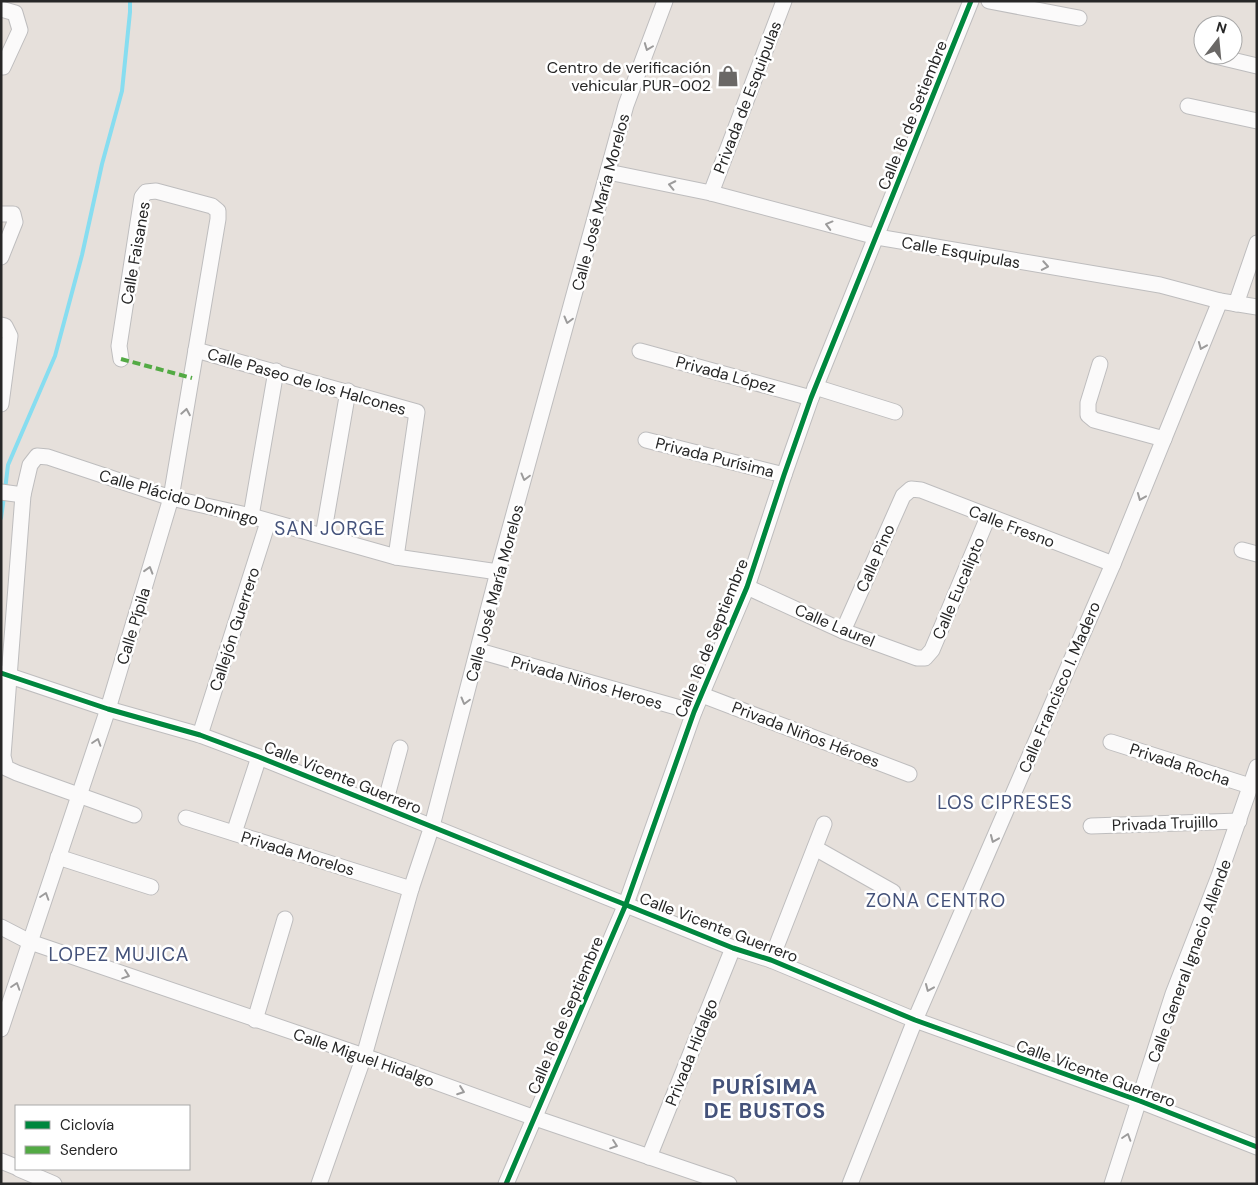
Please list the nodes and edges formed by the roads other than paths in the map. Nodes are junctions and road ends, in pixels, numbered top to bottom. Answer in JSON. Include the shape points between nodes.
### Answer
{"nodes":[{"id":1,"x":665,"y":1,"type":"edge"},
{"id":2,"x":784,"y":1,"type":"edge"},
{"id":3,"x":971,"y":1,"type":"edge"},
{"id":4,"x":991,"y":2,"type":"edge"},
{"id":5,"x":1,"y":9,"type":"edge"},
{"id":6,"x":1079,"y":18,"type":"dead end"},
{"id":7,"x":1243,"y":63,"type":"edge"},
{"id":8,"x":1257,"y":66,"type":"edge"},
{"id":9,"x":1,"y":67,"type":"edge"},
{"id":10,"x":1188,"y":106,"type":"dead end"},
{"id":11,"x":1257,"y":121,"type":"edge"},
{"id":12,"x":608,"y":172,"type":"junction"},
{"id":13,"x":711,"y":193,"type":"junction"},
{"id":14,"x":218,"y":211,"type":"joint"},
{"id":15,"x":7,"y":214,"type":"edge"},
{"id":16,"x":876,"y":238,"type":"junction"},
{"id":17,"x":1257,"y":243,"type":"edge"},
{"id":18,"x":1,"y":257,"type":"edge"},
{"id":19,"x":1220,"y":301,"type":"junction"},
{"id":20,"x":1236,"y":304,"type":"junction"},
{"id":21,"x":1257,"y":307,"type":"edge"},
{"id":22,"x":1,"y":325,"type":"edge"},
{"id":23,"x":196,"y":350,"type":"junction"},
{"id":24,"x":640,"y":351,"type":"dead end"},
{"id":25,"x":122,"y":358,"type":"dead end"},
{"id":26,"x":1100,"y":364,"type":"dead end"},
{"id":27,"x":276,"y":371,"type":"junction"},
{"id":28,"x":348,"y":391,"type":"junction"},
{"id":29,"x":813,"y":393,"type":"junction"},
{"id":30,"x":1,"y":404,"type":"edge"},
{"id":31,"x":895,"y":412,"type":"dead end"},
{"id":32,"x":1164,"y":439,"type":"junction"},
{"id":33,"x":646,"y":440,"type":"dead end"},
{"id":34,"x":784,"y":474,"type":"junction"},
{"id":35,"x":911,"y":489,"type":"joint"},
{"id":36,"x":11,"y":493,"type":"edge"},
{"id":37,"x":171,"y":498,"type":"junction"},
{"id":38,"x":251,"y":516,"type":"junction"},
{"id":39,"x":988,"y":517,"type":"junction"},
{"id":40,"x":268,"y":522,"type":"junction"},
{"id":41,"x":323,"y":536,"type":"junction"},
{"id":42,"x":1242,"y":550,"type":"dead end"},
{"id":43,"x":1257,"y":554,"type":"edge"},
{"id":44,"x":396,"y":557,"type":"junction"},
{"id":45,"x":1113,"y":564,"type":"junction"},
{"id":46,"x":498,"y":572,"type":"junction"},
{"id":47,"x":747,"y":587,"type":"junction"},
{"id":48,"x":843,"y":631,"type":"junction"},
{"id":49,"x":479,"y":651,"type":"junction"},
{"id":50,"x":925,"y":658,"type":"joint"},
{"id":51,"x":6,"y":674,"type":"edge"},
{"id":52,"x":702,"y":695,"type":"junction"},
{"id":53,"x":108,"y":709,"type":"junction"},
{"id":54,"x":694,"y":712,"type":"junction"},
{"id":55,"x":200,"y":735,"type":"junction"},
{"id":56,"x":1111,"y":742,"type":"dead end"},
{"id":57,"x":400,"y":748,"type":"dead end"},
{"id":58,"x":259,"y":757,"type":"junction"},
{"id":59,"x":1257,"y":767,"type":"edge"},
{"id":60,"x":909,"y":774,"type":"dead end"},
{"id":61,"x":1250,"y":786,"type":"junction"},
{"id":62,"x":80,"y":795,"type":"junction"},
{"id":63,"x":384,"y":807,"type":"junction"},
{"id":64,"x":134,"y":815,"type":"dead end"},
{"id":65,"x":186,"y":818,"type":"dead end"},
{"id":66,"x":1239,"y":821,"type":"junction"},
{"id":67,"x":824,"y":824,"type":"dead end"},
{"id":68,"x":432,"y":826,"type":"junction"},
{"id":69,"x":1091,"y":826,"type":"dead end"},
{"id":70,"x":234,"y":833,"type":"junction"},
{"id":71,"x":815,"y":848,"type":"junction"},
{"id":72,"x":58,"y":857,"type":"junction"},
{"id":73,"x":151,"y":887,"type":"dead end"},
{"id":74,"x":411,"y":889,"type":"junction"},
{"id":75,"x":892,"y":892,"type":"dead end"},
{"id":76,"x":626,"y":904,"type":"junction"},
{"id":77,"x":285,"y":919,"type":"dead end"},
{"id":78,"x":1,"y":927,"type":"edge"},
{"id":79,"x":30,"y":942,"type":"junction"},
{"id":80,"x":733,"y":948,"type":"junction"},
{"id":81,"x":771,"y":960,"type":"junction"},
{"id":82,"x":255,"y":1020,"type":"junction"},
{"id":83,"x":915,"y":1020,"type":"junction"},
{"id":84,"x":1,"y":1029,"type":"edge"},
{"id":85,"x":364,"y":1056,"type":"junction"},
{"id":86,"x":1140,"y":1101,"type":"junction"},
{"id":87,"x":535,"y":1118,"type":"junction"},
{"id":88,"x":1257,"y":1147,"type":"edge"},
{"id":89,"x":648,"y":1157,"type":"junction"},
{"id":90,"x":1,"y":1161,"type":"edge"},
{"id":91,"x":15,"y":1167,"type":"edge"},
{"id":92,"x":22,"y":1170,"type":"edge"},
{"id":93,"x":54,"y":1184,"type":"edge"},
{"id":94,"x":320,"y":1184,"type":"edge"},
{"id":95,"x":506,"y":1184,"type":"edge"},
{"id":96,"x":729,"y":1184,"type":"edge"},
{"id":97,"x":850,"y":1184,"type":"edge"},
{"id":98,"x":1112,"y":1184,"type":"edge"}],
"edges":[{"from":1,"to":12,"type":"street","name":"Calle José María Morelos","one_way":true,"via":[[626,105]]},
{"from":2,"to":13,"type":"street","name":"Privada de Esquipulas"},
{"from":3,"to":16,"type":"street","name":"Calle 16 de Setiembre"},
{"from":4,"to":6,"type":"street"},
{"from":5,"to":9,"type":"street","via":[[15,13],[20,30]]},
{"from":7,"to":8,"type":"street"},
{"from":10,"to":11,"type":"street"},
{"from":13,"to":12,"type":"street","name":"Calle Esquipulas","one_way":true},
{"from":12,"to":46,"type":"street","name":"Calle José María Morelos","one_way":true},
{"from":16,"to":13,"type":"street","name":"Calle Esquipulas","one_way":true},
{"from":14,"to":23,"type":"street","name":"Calle Pípila"},
{"from":14,"to":25,"type":"street","name":"Calle Faisanes","via":[[212,206],[156,191],[146,192],[142,197],[119,346]]},
{"from":15,"to":18,"type":"street","via":[[14,222]]},
{"from":16,"to":19,"type":"street","name":"Calle Esquipulas","one_way":true,"via":[[1160,285]]},
{"from":16,"to":29,"type":"street","name":"Calle 16 de Septiembre"},
{"from":17,"to":20,"type":"street"},
{"from":19,"to":20,"type":"street","name":"Calle Esquipulas"},
{"from":19,"to":32,"type":"street","name":"Calle Francisco I. Madero","one_way":true},
{"from":20,"to":21,"type":"street","name":"Calle Esquipulas"},
{"from":22,"to":30,"type":"street","via":[[10,336]]},
{"from":23,"to":27,"type":"street","name":"Calle Paseo de los Halcones"},
{"from":37,"to":23,"type":"street","name":"Calle Pípila","one_way":true},
{"from":24,"to":29,"type":"street","name":"Privada López"},
{"from":26,"to":32,"type":"street","via":[[1088,403],[1088,415],[1094,420]]},
{"from":27,"to":28,"type":"street","name":"Calle Paseo de los Halcones"},
{"from":27,"to":38,"type":"street"},
{"from":28,"to":41,"type":"street"},
{"from":28,"to":44,"type":"street","name":"Calle Paseo de los Halcones","via":[[417,412]]},
{"from":29,"to":31,"type":"street","name":"Privada López"},
{"from":29,"to":34,"type":"street","name":"Calle 16 de Septiembre"},
{"from":32,"to":45,"type":"street","name":"Calle Francisco I. Madero","one_way":true},
{"from":33,"to":34,"type":"street","name":"Privada Purísima"},
{"from":34,"to":47,"type":"street","name":"Calle 16 de Septiembre"},
{"from":35,"to":39,"type":"street","name":"Calle Fresno","via":[[922,490]]},
{"from":35,"to":48,"type":"street","name":"Calle Pino","via":[[903,496]]},
{"from":36,"to":37,"type":"street","name":"Calle Plácido Domingo","via":[[37,456]]},
{"from":36,"to":51,"type":"street"},
{"from":37,"to":38,"type":"street","name":"Calle Plácido Domingo"},
{"from":53,"to":37,"type":"street","name":"Calle Pípila","one_way":true},
{"from":38,"to":40,"type":"street","name":"Calle Plácido Domingo"},
{"from":39,"to":45,"type":"street","name":"Calle Fresno"},
{"from":39,"to":50,"type":"street","name":"Calle Eucalipto","via":[[932,650]]},
{"from":40,"to":41,"type":"street","name":"Calle Plácido Domingo"},
{"from":40,"to":55,"type":"street","name":"Callejón Guerrero"},
{"from":41,"to":44,"type":"street","name":"Calle Plácido Domingo"},
{"from":42,"to":43,"type":"street"},
{"from":44,"to":46,"type":"street","name":"Calle Plácido Domingo"},
{"from":45,"to":83,"type":"street","name":"Calle Francisco I. Madero","one_way":true},
{"from":46,"to":49,"type":"street","name":"Calle José María Morelos"},
{"from":47,"to":48,"type":"street","name":"Calle Laurel"},
{"from":47,"to":52,"type":"street","name":"Calle 16 de Septiembre"},
{"from":48,"to":50,"type":"street","name":"Calle Laurel","via":[[917,658]]},
{"from":49,"to":54,"type":"street","name":"Privada Niños Heroes"},
{"from":49,"to":68,"type":"street","name":"Calle José María Morelos","one_way":true},
{"from":51,"to":53,"type":"street","name":"Calle Vicente Guerrero"},
{"from":51,"to":62,"type":"street","via":[[3,756],[6,768]]},
{"from":52,"to":54,"type":"street","name":"Calle 16 de Septiembre"},
{"from":52,"to":60,"type":"street","name":"Privada Niños Héroes"},
{"from":53,"to":55,"type":"street","name":"Calle Vicente Guerrero"},
{"from":62,"to":53,"type":"street","name":"Calle Pípila","one_way":true},
{"from":54,"to":76,"type":"street","name":"Calle 16 de Septiembre"},
{"from":55,"to":58,"type":"street","name":"Calle Vicente Guerrero"},
{"from":56,"to":61,"type":"street","name":"Privada Rocha"},
{"from":57,"to":63,"type":"street"},
{"from":58,"to":63,"type":"street","name":"Calle Vicente Guerrero"},
{"from":58,"to":70,"type":"street"},
{"from":59,"to":61,"type":"street","name":"Calle General Ignacio Allende"},
{"from":61,"to":66,"type":"street","name":"Calle General Ignacio Allende"},
{"from":62,"to":64,"type":"street"},
{"from":62,"to":72,"type":"street","name":"Calle Pípila"},
{"from":63,"to":68,"type":"street","name":"Calle Vicente Guerrero"},
{"from":65,"to":70,"type":"street","name":"Privada Morelos"},
{"from":66,"to":69,"type":"street","name":"Privada Trujillo"},
{"from":66,"to":86,"type":"street","name":"Calle General Ignacio Allende","via":[[1173,994]]},
{"from":67,"to":71,"type":"street"},
{"from":68,"to":74,"type":"street","name":"Calle José María Morelos"},
{"from":68,"to":76,"type":"street","name":"Calle Vicente Guerrero"},
{"from":70,"to":74,"type":"street","name":"Privada Morelos"},
{"from":71,"to":75,"type":"street"},
{"from":71,"to":81,"type":"street"},
{"from":72,"to":73,"type":"street"},
{"from":79,"to":72,"type":"street","name":"Calle Pípila","one_way":true},
{"from":74,"to":85,"type":"street","name":"Calle José María Morelos"},
{"from":76,"to":80,"type":"street","name":"Calle Vicente Guerrero"},
{"from":76,"to":87,"type":"street","name":"Calle 16 de Septiembre"},
{"from":77,"to":82,"type":"street"},
{"from":78,"to":79,"type":"street","name":"Calle Miguel Hidalgo"},
{"from":79,"to":82,"type":"street","name":"Calle Miguel Hidalgo","one_way":true},
{"from":84,"to":79,"type":"street","name":"Calle Pípila","one_way":true},
{"from":80,"to":81,"type":"street","name":"Calle Vicente Guerrero"},
{"from":80,"to":89,"type":"street","name":"Privada Hidalgo"},
{"from":81,"to":83,"type":"street","name":"Calle Vicente Guerrero"},
{"from":82,"to":85,"type":"street","name":"Calle Miguel Hidalgo"},
{"from":83,"to":86,"type":"street","name":"Calle Vicente Guerrero"},
{"from":83,"to":97,"type":"street","name":"Calle Francisco I. Madero"},
{"from":85,"to":87,"type":"street","name":"Calle Miguel Hidalgo","one_way":true},
{"from":85,"to":94,"type":"street","name":"Calle José María Morelos"},
{"from":86,"to":88,"type":"street","name":"Calle Vicente Guerrero"},
{"from":98,"to":86,"type":"street","name":"Calle General Ignacio Allende","one_way":true},
{"from":87,"to":89,"type":"street","name":"Calle Miguel Hidalgo","one_way":true},
{"from":87,"to":95,"type":"street","name":"Calle 16 de Septiembre"},
{"from":89,"to":96,"type":"street","name":"Calle Miguel Hidalgo"},
{"from":90,"to":91,"type":"street"},
{"from":92,"to":93,"type":"street"}]}
